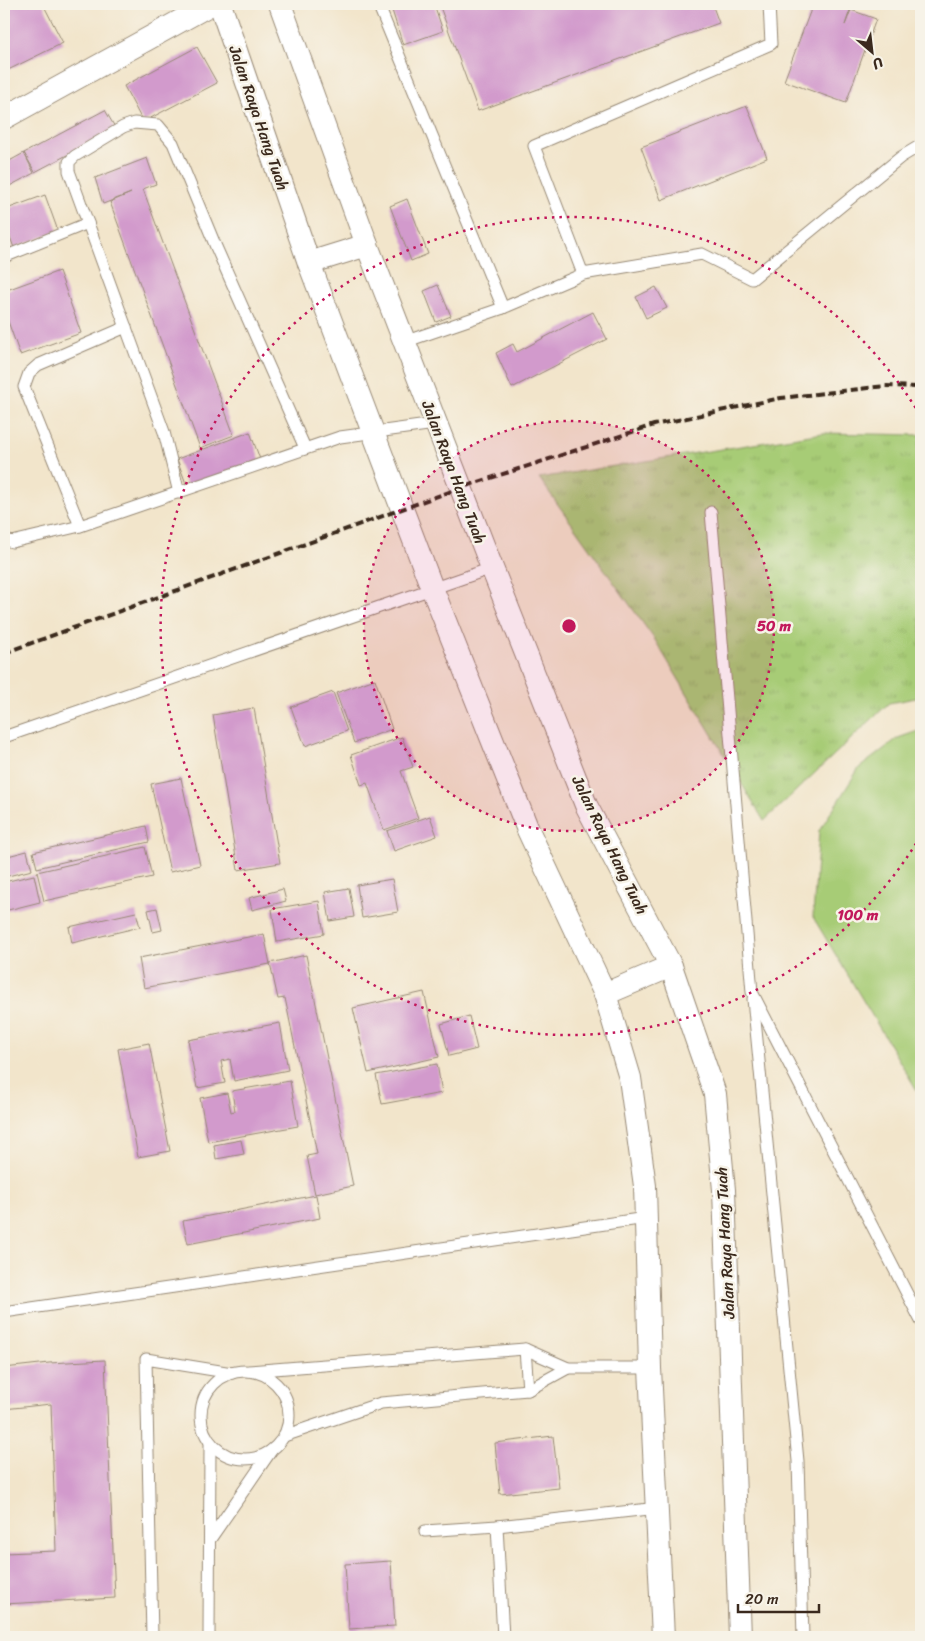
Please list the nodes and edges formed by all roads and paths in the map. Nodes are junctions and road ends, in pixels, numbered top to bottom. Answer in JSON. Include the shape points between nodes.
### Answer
{"nodes":[{"id":1,"x":210,"y":4,"type":"edge"},
{"id":2,"x":220,"y":4,"type":"edge"},
{"id":3,"x":280,"y":4,"type":"edge"},
{"id":4,"x":378,"y":4,"type":"edge"},
{"id":5,"x":769,"y":4,"type":"edge"},
{"id":6,"x":4,"y":118,"type":"edge"},
{"id":7,"x":921,"y":145,"type":"edge"},
{"id":8,"x":88,"y":223,"type":"junction"},
{"id":9,"x":367,"y":246,"type":"junction"},
{"id":10,"x":4,"y":257,"type":"edge"},
{"id":11,"x":309,"y":263,"type":"junction"},
{"id":12,"x":583,"y":274,"type":"junction"},
{"id":13,"x":504,"y":308,"type":"junction"},
{"id":14,"x":126,"y":327,"type":"junction"},
{"id":15,"x":404,"y":342,"type":"junction"},
{"id":16,"x":436,"y":424,"type":"junction"},
{"id":17,"x":372,"y":432,"type":"junction"},
{"id":18,"x":305,"y":448,"type":"junction"},
{"id":19,"x":179,"y":493,"type":"junction"},
{"id":20,"x":711,"y":512,"type":"dead end"},
{"id":21,"x":80,"y":526,"type":"junction"},
{"id":22,"x":4,"y":539,"type":"edge"},
{"id":23,"x":492,"y":568,"type":"junction"},
{"id":24,"x":432,"y":588,"type":"junction"},
{"id":25,"x":4,"y":737,"type":"edge"},
{"id":26,"x":671,"y":966,"type":"junction"},
{"id":27,"x":752,"y":992,"type":"junction"},
{"id":28,"x":605,"y":994,"type":"junction"},
{"id":29,"x":646,"y":1218,"type":"junction"},
{"id":30,"x":4,"y":1312,"type":"edge"},
{"id":31,"x":921,"y":1321,"type":"edge"},
{"id":32,"x":525,"y":1349,"type":"junction"},
{"id":33,"x":568,"y":1368,"type":"junction"},
{"id":34,"x":650,"y":1368,"type":"junction"},
{"id":35,"x":249,"y":1371,"type":"junction"},
{"id":36,"x":232,"y":1373,"type":"junction"},
{"id":37,"x":528,"y":1390,"type":"junction"},
{"id":38,"x":284,"y":1436,"type":"junction"},
{"id":39,"x":210,"y":1443,"type":"junction"},
{"id":40,"x":272,"y":1449,"type":"junction"},
{"id":41,"x":658,"y":1508,"type":"junction"},
{"id":42,"x":497,"y":1526,"type":"junction"},
{"id":43,"x":424,"y":1530,"type":"dead end"},
{"id":44,"x":211,"y":1538,"type":"junction"},
{"id":45,"x":152,"y":1637,"type":"edge"},
{"id":46,"x":209,"y":1637,"type":"edge"},
{"id":47,"x":503,"y":1637,"type":"edge"},
{"id":48,"x":663,"y":1637,"type":"edge"},
{"id":49,"x":740,"y":1637,"type":"edge"},
{"id":50,"x":803,"y":1637,"type":"edge"}],
"edges":[{"from":1,"to":6,"type":"street"},
{"from":2,"to":11,"type":"street","name":"Jalan Raya Hang Tuah"},
{"from":3,"to":9,"type":"street","name":"Jalan Raya Hang Tuah"},
{"from":4,"to":13,"type":"lane"},
{"from":5,"to":12,"type":"lane","via":[[772,44],[534,146]]},
{"from":7,"to":12,"type":"lane","via":[[901,157],[752,279],[702,254]]},
{"from":8,"to":10,"type":"lane"},
{"from":8,"to":14,"type":"lane"},
{"from":8,"to":18,"type":"lane","via":[[69,171],[69,162],[123,126],[134,123],[158,125],[173,143]]},
{"from":9,"to":11,"type":"street"},
{"from":9,"to":15,"type":"street","name":"Jalan Raya Hang Tuah"},
{"from":11,"to":17,"type":"street","name":"Jalan Raya Hang Tuah"},
{"from":12,"to":13,"type":"lane"},
{"from":13,"to":15,"type":"lane"},
{"from":14,"to":19,"type":"lane","via":[[164,432]]},
{"from":14,"to":21,"type":"lane","via":[[38,365],[29,373],[24,387]]},
{"from":15,"to":16,"type":"street","name":"Jalan Raya Hang Tuah"},
{"from":16,"to":17,"type":"lane"},
{"from":16,"to":23,"type":"street","name":"Jalan Raya Hang Tuah"},
{"from":17,"to":18,"type":"lane","via":[[340,437]]},
{"from":17,"to":24,"type":"street","name":"Jalan Raya Hang Tuah"},
{"from":18,"to":19,"type":"lane"},
{"from":19,"to":21,"type":"lane"},
{"from":20,"to":27,"type":"lane"},
{"from":21,"to":22,"type":"lane","via":[[12,542]]},
{"from":23,"to":24,"type":"lane"},
{"from":23,"to":26,"type":"street","name":"Jalan Raya Hang Tuah","via":[[586,805]]},
{"from":24,"to":25,"type":"lane"},
{"from":24,"to":28,"type":"street","name":"Jalan Raya Hang Tuah","via":[[528,830]]},
{"from":26,"to":28,"type":"street"},
{"from":26,"to":49,"type":"street","name":"Jalan Raya Hang Tuah","via":[[715,1094],[724,1190]]},
{"from":27,"to":31,"type":"lane"},
{"from":27,"to":50,"type":"lane","via":[[798,1461]]},
{"from":28,"to":29,"type":"street","name":"Jalan Raya Hang Tuah","via":[[630,1078],[645,1186]]},
{"from":29,"to":30,"type":"lane"},
{"from":29,"to":34,"type":"street","name":"Jalan Raya Hang Tuah"},
{"from":32,"to":33,"type":"lane"},
{"from":32,"to":35,"type":"lane"},
{"from":32,"to":37,"type":"lane"},
{"from":33,"to":34,"type":"lane"},
{"from":33,"to":37,"type":"lane"},
{"from":34,"to":41,"type":"street","name":"Jalan Raya Hang Tuah"},
{"from":35,"to":36,"type":"lane"},
{"from":35,"to":38,"type":"lane","via":[[266,1376],[279,1387],[287,1402],[289,1420]]},
{"from":36,"to":39,"type":"lane","via":[[217,1381],[206,1394],[201,1411],[202,1428]]},
{"from":36,"to":45,"type":"lane","via":[[146,1358]]},
{"from":37,"to":38,"type":"lane","via":[[381,1403]]},
{"from":38,"to":40,"type":"lane"},
{"from":39,"to":40,"type":"lane","via":[[224,1454],[240,1459],[257,1458]]},
{"from":39,"to":44,"type":"lane"},
{"from":40,"to":44,"type":"lane"},
{"from":41,"to":42,"type":"lane"},
{"from":41,"to":48,"type":"street","name":"Jalan Raya Hang Tuah"},
{"from":42,"to":43,"type":"lane"},
{"from":42,"to":47,"type":"lane"},
{"from":44,"to":46,"type":"lane"}]}
